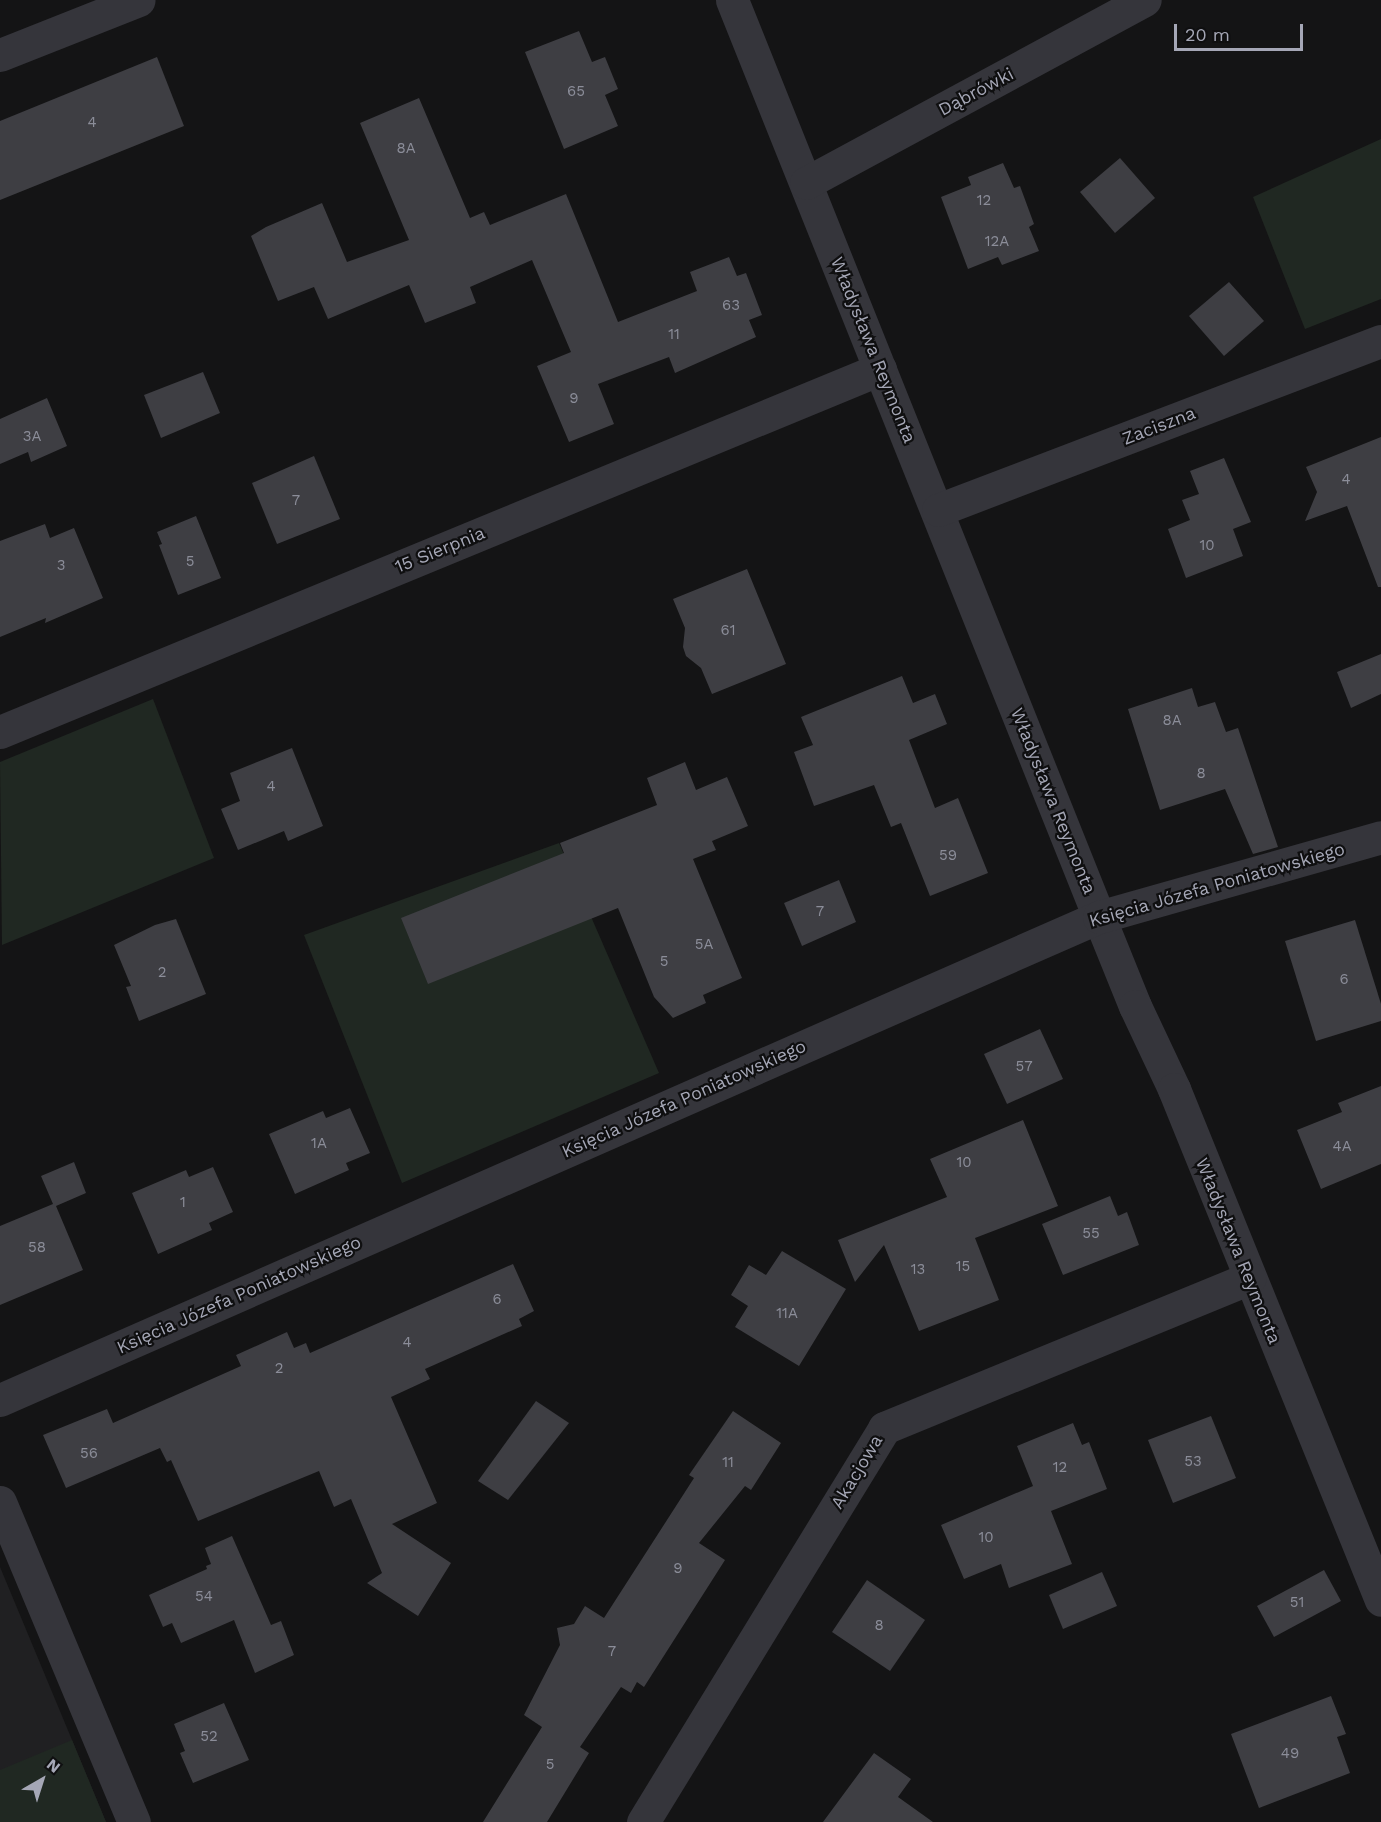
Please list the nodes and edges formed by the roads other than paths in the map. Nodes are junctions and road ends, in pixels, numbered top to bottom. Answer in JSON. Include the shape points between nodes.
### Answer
{"nodes":[{"id":1,"x":139,"y":0,"type":"edge"},
{"id":2,"x":732,"y":0,"type":"edge"},
{"id":3,"x":1145,"y":0,"type":"edge"},
{"id":4,"x":75,"y":11,"type":"edge"},
{"id":5,"x":0,"y":55,"type":"edge"},
{"id":6,"x":806,"y":183,"type":"junction"},
{"id":7,"x":1381,"y":342,"type":"edge"},
{"id":8,"x":880,"y":369,"type":"junction"},
{"id":9,"x":938,"y":510,"type":"junction"},
{"id":10,"x":0,"y":732,"type":"edge"},
{"id":11,"x":1381,"y":837,"type":"edge"},
{"id":12,"x":1099,"y":917,"type":"junction"},
{"id":13,"x":1249,"y":1278,"type":"junction"},
{"id":14,"x":0,"y":1400,"type":"edge"},
{"id":15,"x":0,"y":1502,"type":"edge"},
{"id":16,"x":1381,"y":1600,"type":"edge"},
{"id":17,"x":134,"y":1822,"type":"edge"},
{"id":18,"x":643,"y":1822,"type":"edge"}],
"edges":[{"from":1,"to":4,"type":"street"},
{"from":2,"to":6,"type":"street","name":"Władysława Reymonta"},
{"from":3,"to":6,"type":"street","name":"Dąbrówki"},
{"from":4,"to":5,"type":"street"},
{"from":6,"to":8,"type":"street","name":"Władysława Reymonta"},
{"from":7,"to":9,"type":"street","name":"Zaciszna"},
{"from":8,"to":9,"type":"street","name":"Władysława Reymonta"},
{"from":8,"to":10,"type":"street","name":"15 Sierpnia"},
{"from":9,"to":12,"type":"street","name":"Władysława Reymonta"},
{"from":11,"to":12,"type":"street","name":"Księcia Józefa Poniatowskiego"},
{"from":12,"to":13,"type":"street","name":"Władysława Reymonta"},
{"from":12,"to":14,"type":"street","name":"Księcia Józefa Poniatowskiego"},
{"from":13,"to":16,"type":"street","name":"Władysława Reymonta"},
{"from":13,"to":18,"type":"street","name":"Akacjowa","via":[[884,1428]]},
{"from":15,"to":17,"type":"street"}]}
